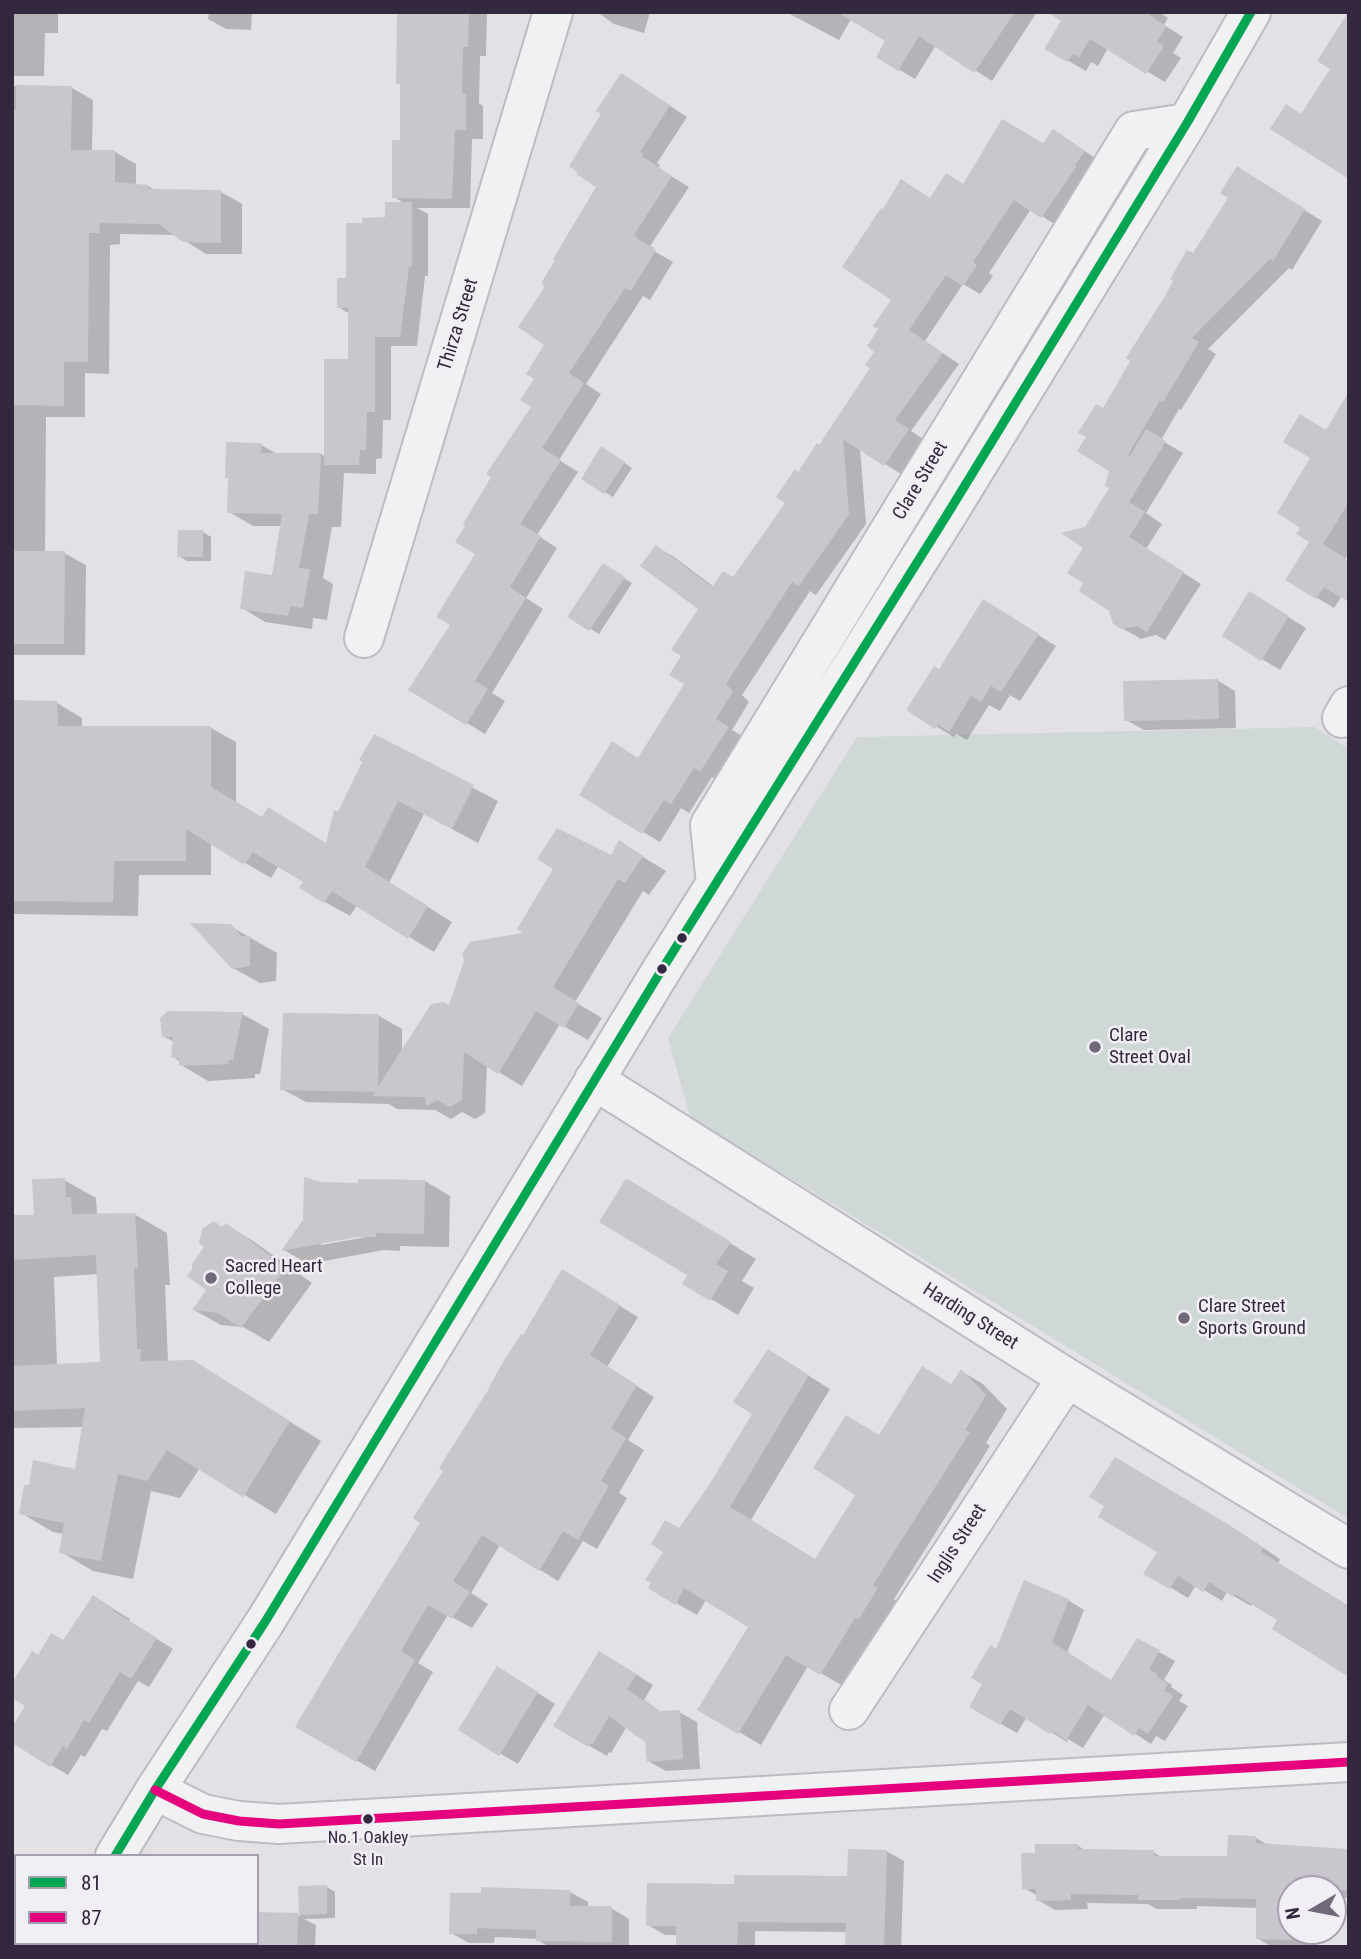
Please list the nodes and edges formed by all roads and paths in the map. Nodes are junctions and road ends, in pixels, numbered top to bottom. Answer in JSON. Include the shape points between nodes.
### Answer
{"nodes":[{"id":1,"x":553,"y":12,"type":"edge"},
{"id":2,"x":1251,"y":12,"type":"edge"},
{"id":3,"x":364,"y":638,"type":"dead end"},
{"id":4,"x":594,"y":1080,"type":"junction"},
{"id":5,"x":1067,"y":1378,"type":"junction"},
{"id":6,"x":1349,"y":1549,"type":"edge"},
{"id":7,"x":849,"y":1710,"type":"dead end"},
{"id":8,"x":1349,"y":1762,"type":"edge"},
{"id":9,"x":155,"y":1790,"type":"junction"},
{"id":10,"x":116,"y":1854,"type":"edge"}],
"edges":[{"from":1,"to":3,"type":"street","name":"Thirza Street"},
{"from":2,"to":4,"type":"street","name":"Clare Street","via":[[945,518]]},
{"from":4,"to":5,"type":"street","name":"Harding Street"},
{"from":4,"to":9,"type":"street","name":"Clare Street","via":[[265,1622]]},
{"from":5,"to":6,"type":"street","name":"Harding Street"},
{"from":5,"to":7,"type":"street","name":"Inglis Street"},
{"from":8,"to":9,"type":"street","via":[[279,1824],[203,1814]]},
{"from":9,"to":10,"type":"street","name":"Clare Street"}]}
